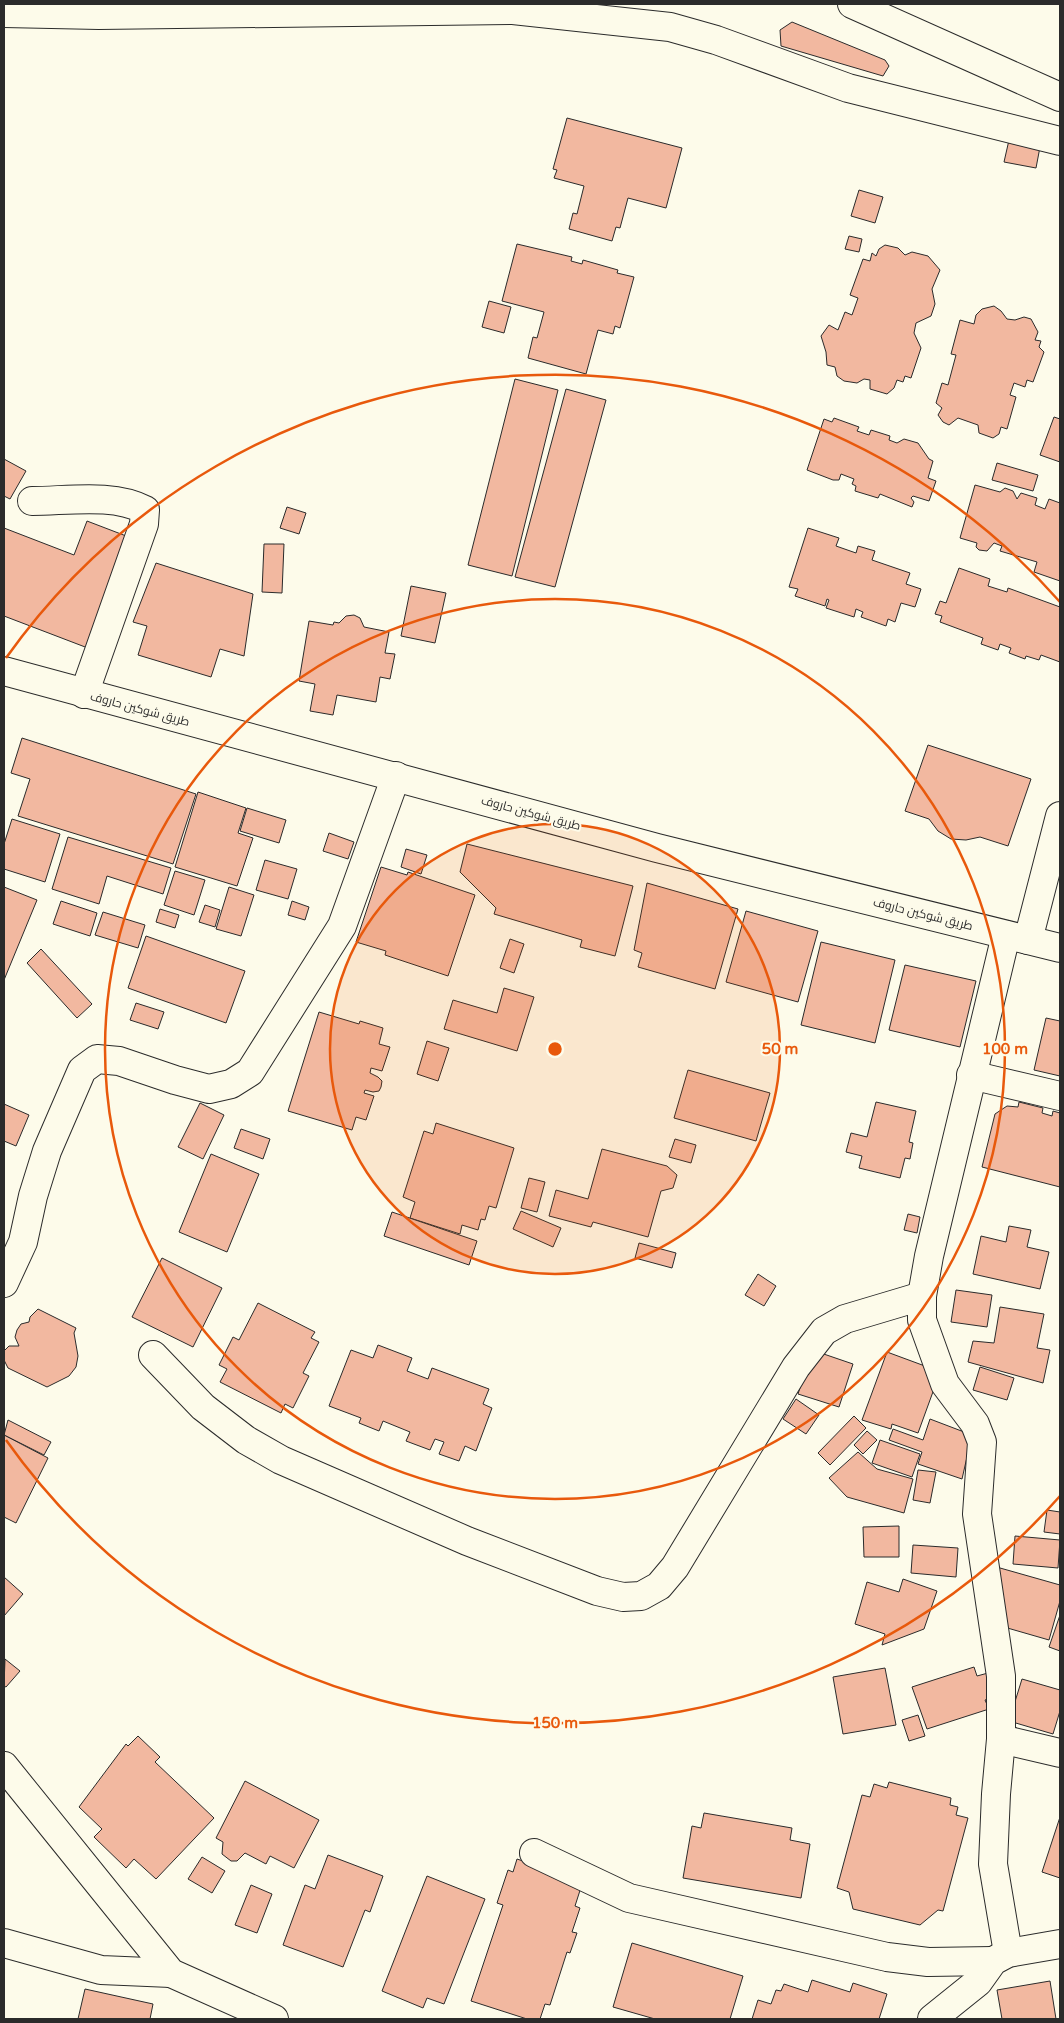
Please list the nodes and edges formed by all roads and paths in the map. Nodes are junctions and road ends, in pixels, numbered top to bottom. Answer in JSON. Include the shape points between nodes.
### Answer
{"nodes":[{"id":1,"x":852,"y":4,"type":"edge"},
{"id":2,"x":571,"y":10,"type":"edge"},
{"id":3,"x":4,"y":13,"type":"edge"},
{"id":4,"x":1060,"y":97,"type":"edge"},
{"id":5,"x":1060,"y":141,"type":"edge"},
{"id":6,"x":32,"y":501,"type":"dead end"},
{"id":7,"x":4,"y":671,"type":"edge"},
{"id":8,"x":84,"y":694,"type":"junction"},
{"id":9,"x":396,"y":776,"type":"junction"},
{"id":10,"x":1060,"y":816,"type":"edge"},
{"id":11,"x":1017,"y":937,"type":"junction"},
{"id":12,"x":1060,"y":948,"type":"edge"},
{"id":13,"x":971,"y":1075,"type":"junction"},
{"id":14,"x":1060,"y":1096,"type":"edge"},
{"id":15,"x":4,"y":1283,"type":"edge"},
{"id":16,"x":922,"y":1296,"type":"junction"},
{"id":17,"x":153,"y":1355,"type":"dead end"},
{"id":18,"x":1001,"y":1739,"type":"junction"},
{"id":19,"x":1060,"y":1753,"type":"edge"},
{"id":20,"x":4,"y":1766,"type":"edge"},
{"id":21,"x":534,"y":1853,"type":"dead end"},
{"id":22,"x":4,"y":1943,"type":"edge"},
{"id":23,"x":1060,"y":1944,"type":"edge"},
{"id":24,"x":1000,"y":1957,"type":"junction"},
{"id":25,"x":171,"y":1973,"type":"junction"},
{"id":26,"x":274,"y":2019,"type":"edge"},
{"id":27,"x":932,"y":2019,"type":"edge"}],
"edges":[{"from":1,"to":4,"type":"street"},
{"from":2,"to":3,"type":"street","via":[[99,15]]},
{"from":2,"to":5,"type":"street","via":[[670,27],[716,40],[848,88]]},
{"from":6,"to":8,"type":"street","via":[[118,500],[145,510],[144,524]]},
{"from":7,"to":8,"type":"street","name":"طريق شوكين حاروف"},
{"from":8,"to":9,"type":"street","name":"طريق شوكين حاروف"},
{"from":9,"to":11,"type":"street","name":"طريق شوكين حاروف","via":[[657,848]]},
{"from":9,"to":15,"type":"street","via":[[342,926],[250,1072],[231,1084],[209,1089],[119,1061],[98,1059],[82,1070],[47,1151],[23,1242]]},
{"from":10,"to":11,"type":"street"},
{"from":11,"to":12,"type":"street","name":"طريق شوكين حاروف"},
{"from":11,"to":13,"type":"street"},
{"from":13,"to":14,"type":"street"},
{"from":13,"to":16,"type":"street"},
{"from":16,"to":17,"type":"street","via":[[845,1320],[824,1331],[796,1366],[675,1567],[659,1586],[642,1596],[622,1597],[597,1591],[467,1541],[281,1460],[246,1440],[203,1407]]},
{"from":16,"to":18,"type":"street","via":[[922,1320],[945,1384],[975,1424],[982,1442],[977,1514],[1001,1676]]},
{"from":18,"to":19,"type":"street"},
{"from":18,"to":24,"type":"street","via":[[993,1864]]},
{"from":20,"to":25,"type":"street"},
{"from":21,"to":24,"type":"street","via":[[629,1898],[887,1957],[928,1962]]},
{"from":22,"to":25,"type":"street","via":[[101,1970]]},
{"from":23,"to":24,"type":"street"},
{"from":24,"to":27,"type":"street","via":[[978,1982]]},
{"from":25,"to":26,"type":"street"}]}
